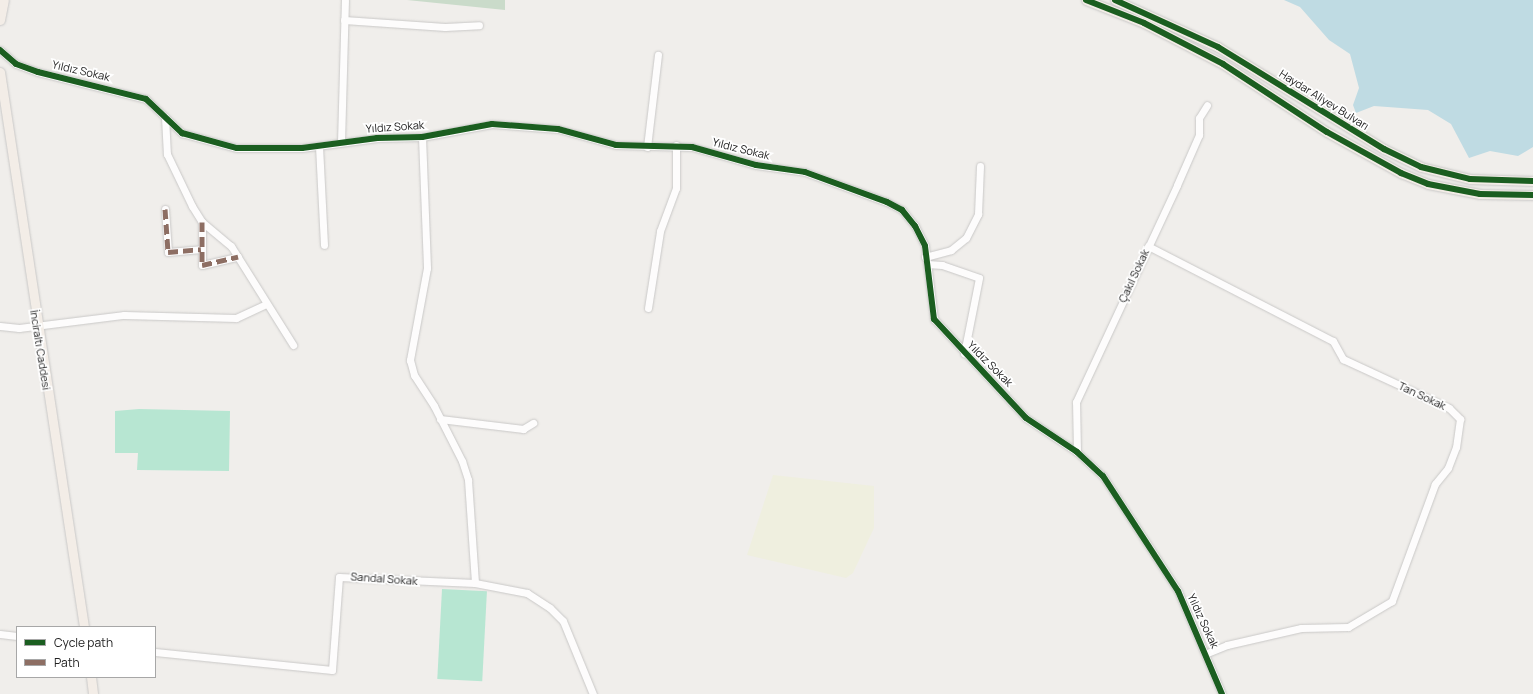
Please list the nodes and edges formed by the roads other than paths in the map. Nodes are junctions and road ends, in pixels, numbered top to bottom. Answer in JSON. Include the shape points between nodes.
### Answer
{"nodes":[{"id":1,"x":4,"y":0,"type":"edge"},
{"id":2,"x":345,"y":0,"type":"edge"},
{"id":3,"x":1086,"y":0,"type":"edge"},
{"id":4,"x":1115,"y":0,"type":"edge"},
{"id":5,"x":0,"y":20,"type":"edge"},
{"id":6,"x":344,"y":20,"type":"junction"},
{"id":7,"x":479,"y":25,"type":"dead end"},
{"id":8,"x":0,"y":50,"type":"edge"},
{"id":9,"x":658,"y":55,"type":"dead end"},
{"id":10,"x":0,"y":72,"type":"edge"},
{"id":11,"x":1207,"y":105,"type":"dead end"},
{"id":12,"x":165,"y":117,"type":"junction"},
{"id":13,"x":422,"y":137,"type":"junction"},
{"id":14,"x":342,"y":142,"type":"junction"},
{"id":15,"x":676,"y":145,"type":"junction"},
{"id":16,"x":319,"y":146,"type":"junction"},
{"id":17,"x":646,"y":147,"type":"junction"},
{"id":18,"x":980,"y":166,"type":"dead end"},
{"id":19,"x":1533,"y":181,"type":"edge"},
{"id":20,"x":1533,"y":195,"type":"edge"},
{"id":21,"x":165,"y":208,"type":"dead end"},
{"id":22,"x":202,"y":222,"type":"junction"},
{"id":23,"x":324,"y":244,"type":"dead end"},
{"id":24,"x":1148,"y":246,"type":"junction"},
{"id":25,"x":201,"y":250,"type":"junction"},
{"id":26,"x":238,"y":257,"type":"junction"},
{"id":27,"x":926,"y":260,"type":"junction"},
{"id":28,"x":266,"y":304,"type":"junction"},
{"id":29,"x":648,"y":308,"type":"dead end"},
{"id":30,"x":0,"y":326,"type":"edge"},
{"id":31,"x":37,"y":327,"type":"junction"},
{"id":32,"x":293,"y":345,"type":"dead end"},
{"id":33,"x":964,"y":354,"type":"junction"},
{"id":34,"x":440,"y":419,"type":"junction"},
{"id":35,"x":533,"y":423,"type":"dead end"},
{"id":36,"x":1077,"y":452,"type":"junction"},
{"id":37,"x":475,"y":583,"type":"junction"},
{"id":38,"x":84,"y":626,"type":"edge"},
{"id":39,"x":0,"y":634,"type":"edge"},
{"id":40,"x":16,"y":636,"type":"edge"},
{"id":41,"x":156,"y":652,"type":"edge"},
{"id":42,"x":1207,"y":653,"type":"junction"},
{"id":43,"x":91,"y":678,"type":"edge"},
{"id":44,"x":93,"y":694,"type":"edge"},
{"id":45,"x":593,"y":694,"type":"edge"},
{"id":46,"x":1222,"y":694,"type":"edge"}],
"edges":[{"from":1,"to":5,"type":"main road"},
{"from":2,"to":6,"type":"street"},
{"from":3,"to":20,"type":"main road","via":[[1144,23],[1204,54],[1327,132],[1401,173],[1428,184],[1480,194]]},
{"from":4,"to":19,"type":"main road","name":"Haydar Aliyev Bulvarı","via":[[1218,47],[1384,148],[1421,167],[1470,179]]},
{"from":6,"to":7,"type":"street","via":[[445,26]]},
{"from":6,"to":14,"type":"street"},
{"from":8,"to":12,"type":"street","name":"Yıldız Sokak","via":[[16,64],[38,72],[146,99]]},
{"from":9,"to":17,"type":"street"},
{"from":10,"to":31,"type":"main road","name":"İnciraltı Caddesi"},
{"from":11,"to":24,"type":"street","name":"Çakıl Sokak","via":[[1199,118],[1199,135]]},
{"from":12,"to":16,"type":"street","name":"Yıldız Sokak","via":[[182,133],[237,148]]},
{"from":12,"to":22,"type":"street","via":[[167,154]]},
{"from":13,"to":14,"type":"street","name":"Yıldız Sokak"},
{"from":13,"to":17,"type":"street","name":"Yıldız Sokak","via":[[492,124],[558,129],[616,145]]},
{"from":13,"to":34,"type":"street","via":[[427,268],[410,360],[414,375]]},
{"from":14,"to":16,"type":"street","name":"Yıldız Sokak"},
{"from":15,"to":17,"type":"street","name":"Yıldız Sokak"},
{"from":15,"to":27,"type":"street","name":"Yıldız Sokak","via":[[839,181],[887,202],[902,210],[916,226],[925,246]]},
{"from":15,"to":29,"type":"street","via":[[676,188],[660,231]]},
{"from":16,"to":23,"type":"street"},
{"from":18,"to":27,"type":"street","via":[[978,214],[966,238],[951,250]]},
{"from":21,"to":25,"type":"street","via":[[168,252]]},
{"from":22,"to":25,"type":"street"},
{"from":22,"to":26,"type":"street"},
{"from":24,"to":36,"type":"street","name":"Çakıl Sokak","via":[[1076,402]]},
{"from":24,"to":42,"type":"street","name":"Tan Sokak","via":[[1333,340],[1343,359],[1448,408],[1460,419],[1456,447],[1448,468],[1435,484],[1392,601],[1348,627],[1301,628],[1227,645]]},
{"from":25,"to":26,"type":"street","via":[[202,265]]},
{"from":26,"to":28,"type":"street"},
{"from":27,"to":33,"type":"street","name":"Yıldız Sokak","via":[[934,319]]},
{"from":27,"to":33,"type":"street","via":[[979,278]]},
{"from":28,"to":31,"type":"street","via":[[236,318],[124,315]]},
{"from":28,"to":32,"type":"street"},
{"from":30,"to":31,"type":"street"},
{"from":31,"to":38,"type":"main road","name":"İnciraltı Caddesi"},
{"from":33,"to":36,"type":"street","name":"Yıldız Sokak","via":[[991,377],[1026,418]]},
{"from":34,"to":35,"type":"street","via":[[522,430]]},
{"from":34,"to":37,"type":"street","via":[[462,461],[468,480]]},
{"from":36,"to":42,"type":"street","name":"Yıldız Sokak","via":[[1102,476],[1166,569]]},
{"from":37,"to":41,"type":"street","name":"Sandal Sokak","via":[[339,576],[332,670]]},
{"from":37,"to":45,"type":"street","name":"Sandal Sokak","via":[[527,593],[550,608],[563,621]]},
{"from":39,"to":40,"type":"street"},
{"from":42,"to":46,"type":"street","name":"Yıldız Sokak"},
{"from":43,"to":44,"type":"main road"}]}
